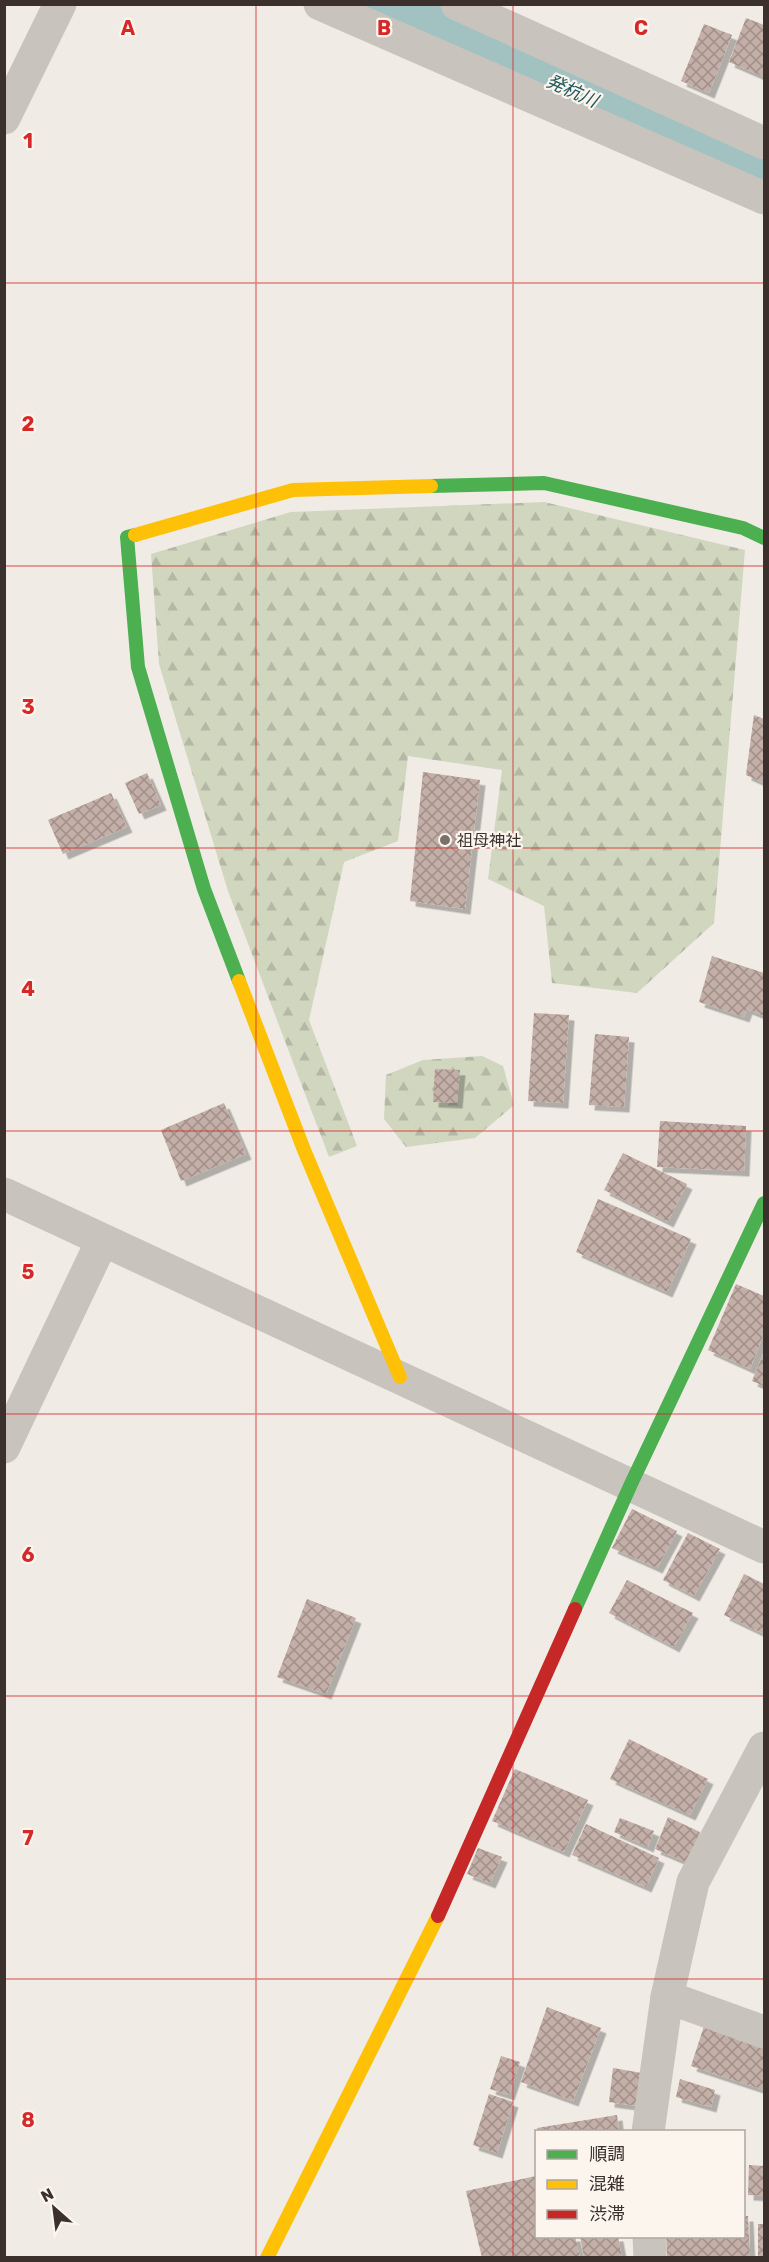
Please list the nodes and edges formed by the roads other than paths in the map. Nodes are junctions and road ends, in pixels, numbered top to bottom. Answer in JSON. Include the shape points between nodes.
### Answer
{"nodes":[{"id":1,"x":60,"y":4,"type":"edge"},
{"id":2,"x":320,"y":4,"type":"edge"},
{"id":3,"x":457,"y":4,"type":"edge"},
{"id":4,"x":4,"y":118,"type":"edge"},
{"id":5,"x":765,"y":143,"type":"edge"},
{"id":6,"x":765,"y":198,"type":"edge"},
{"id":7,"x":765,"y":538,"type":"edge"},
{"id":8,"x":4,"y":1194,"type":"edge"},
{"id":9,"x":765,"y":1203,"type":"edge"},
{"id":10,"x":102,"y":1241,"type":"junction"},
{"id":11,"x":400,"y":1377,"type":"junction"},
{"id":12,"x":4,"y":1447,"type":"edge"},
{"id":13,"x":631,"y":1484,"type":"junction"},
{"id":14,"x":765,"y":1547,"type":"edge"},
{"id":15,"x":765,"y":1748,"type":"edge"},
{"id":16,"x":667,"y":1997,"type":"junction"},
{"id":17,"x":765,"y":2032,"type":"edge"},
{"id":18,"x":648,"y":2130,"type":"edge"},
{"id":19,"x":649,"y":2238,"type":"edge"},
{"id":20,"x":267,"y":2258,"type":"edge"},
{"id":21,"x":650,"y":2258,"type":"edge"}],
"edges":[{"from":1,"to":4,"type":"street"},
{"from":2,"to":6,"type":"street"},
{"from":3,"to":5,"type":"street"},
{"from":7,"to":11,"type":"street","via":[[743,528],[544,483],[293,490],[127,537],[138,667],[204,889],[304,1150]]},
{"from":8,"to":10,"type":"street"},
{"from":9,"to":13,"type":"street"},
{"from":10,"to":11,"type":"street"},
{"from":10,"to":12,"type":"street"},
{"from":11,"to":13,"type":"street"},
{"from":13,"to":14,"type":"street"},
{"from":13,"to":20,"type":"street","via":[[444,1904]]},
{"from":15,"to":16,"type":"street","via":[[693,1882]]},
{"from":16,"to":17,"type":"street"},
{"from":16,"to":18,"type":"street"},
{"from":19,"to":21,"type":"street"}]}
